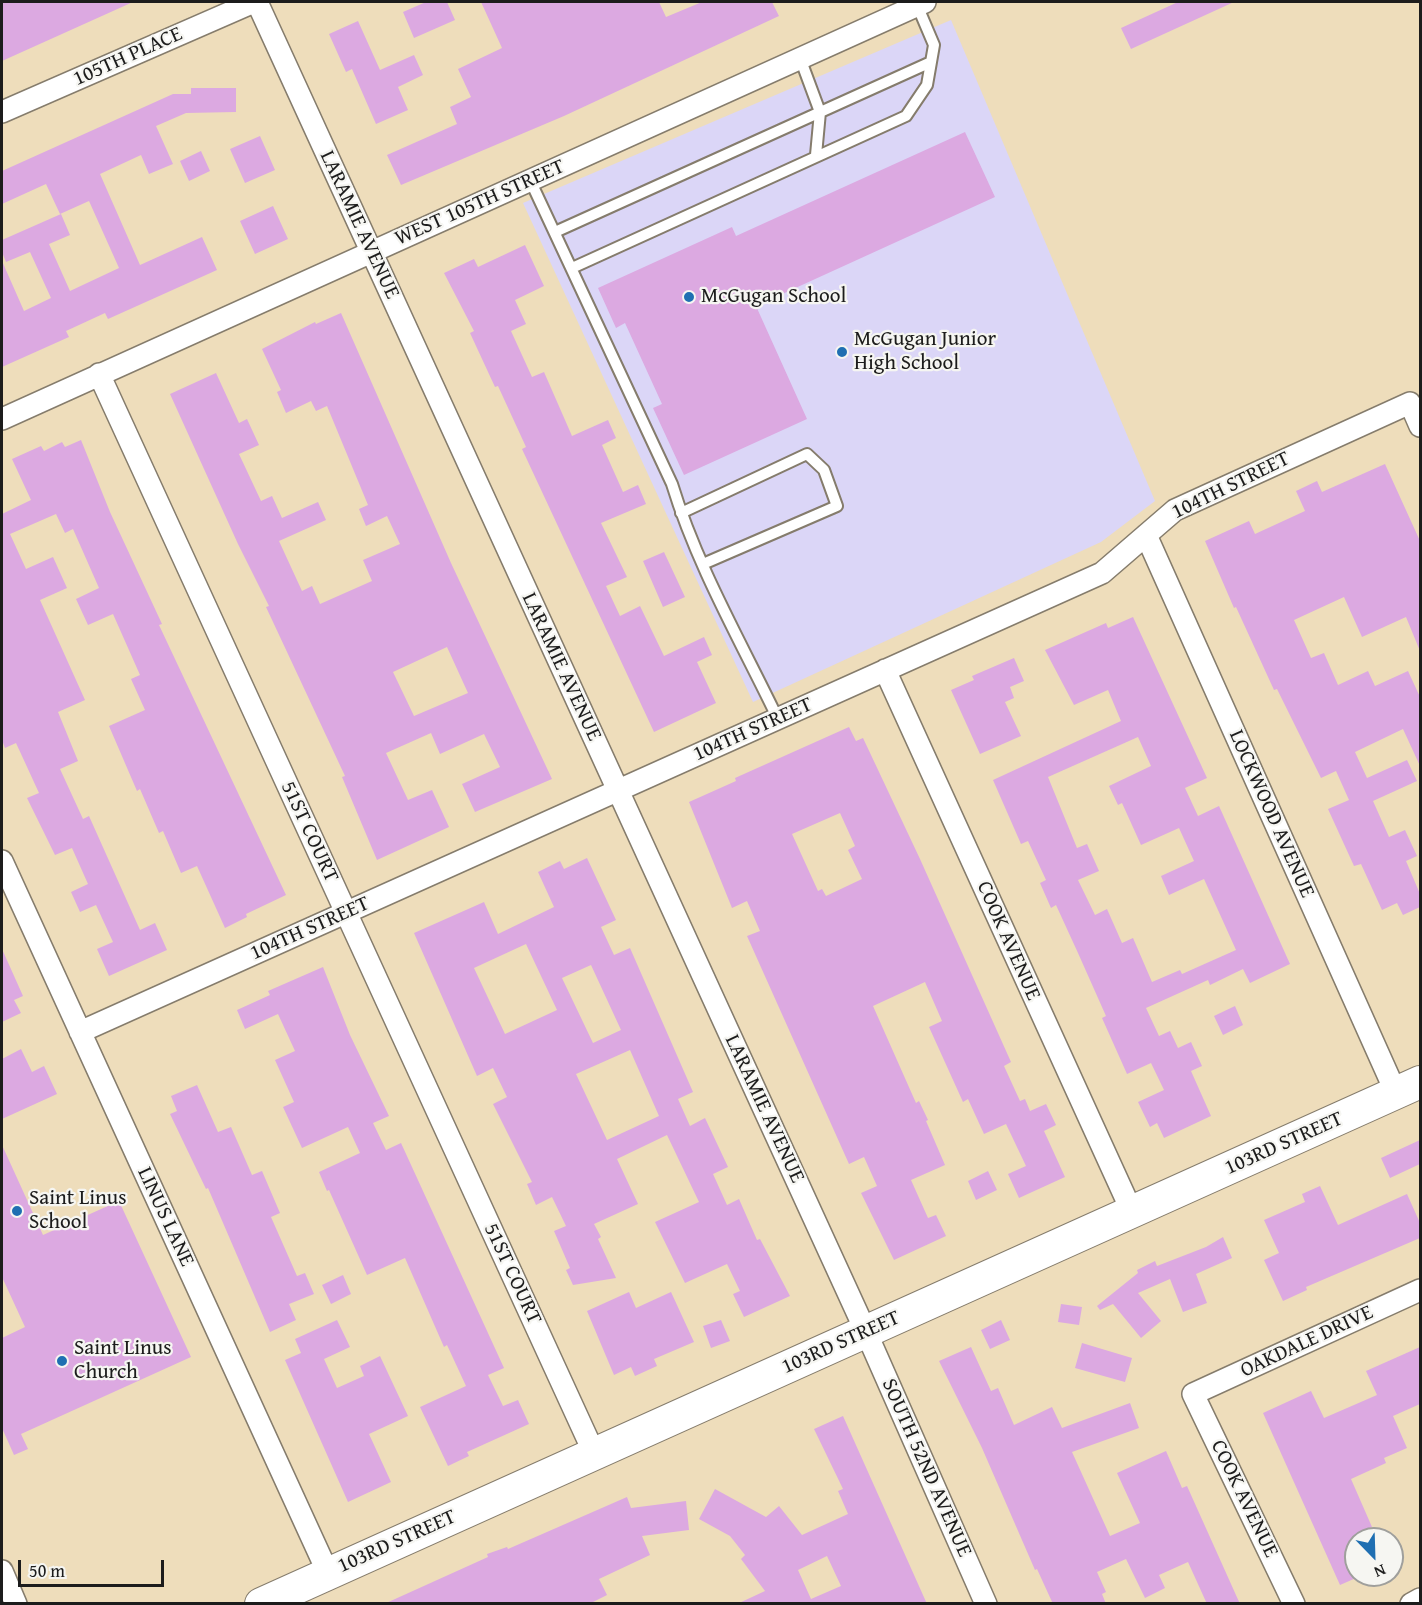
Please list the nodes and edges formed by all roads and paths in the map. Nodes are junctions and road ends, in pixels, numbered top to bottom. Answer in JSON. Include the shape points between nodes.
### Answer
{"nodes":[{"id":1,"x":255,"y":2,"type":"edge"},
{"id":2,"x":914,"y":4,"type":"edge"},
{"id":3,"x":800,"y":58,"type":"junction"},
{"id":4,"x":931,"y":62,"type":"junction"},
{"id":5,"x":2,"y":112,"type":"edge"},
{"id":6,"x":820,"y":112,"type":"junction"},
{"id":7,"x":816,"y":155,"type":"junction"},
{"id":8,"x":530,"y":180,"type":"junction"},
{"id":9,"x":555,"y":232,"type":"junction"},
{"id":10,"x":371,"y":252,"type":"junction"},
{"id":11,"x":572,"y":268,"type":"junction"},
{"id":12,"x":99,"y":374,"type":"junction"},
{"id":13,"x":2,"y":419,"type":"edge"},
{"id":14,"x":1420,"y":426,"type":"edge"},
{"id":15,"x":681,"y":513,"type":"junction"},
{"id":16,"x":1146,"y":535,"type":"junction"},
{"id":17,"x":703,"y":564,"type":"junction"},
{"id":18,"x":885,"y":670,"type":"junction"},
{"id":19,"x":778,"y":719,"type":"junction"},
{"id":20,"x":618,"y":790,"type":"junction"},
{"id":21,"x":2,"y":861,"type":"edge"},
{"id":22,"x":7,"y":886,"type":"edge"},
{"id":23,"x":346,"y":912,"type":"junction"},
{"id":24,"x":80,"y":1032,"type":"junction"},
{"id":25,"x":1408,"y":1088,"type":"edge"},
{"id":26,"x":1132,"y":1212,"type":"junction"},
{"id":27,"x":1420,"y":1290,"type":"edge"},
{"id":28,"x":866,"y":1332,"type":"junction"},
{"id":29,"x":1193,"y":1394,"type":"joint"},
{"id":30,"x":594,"y":1453,"type":"junction"},
{"id":31,"x":2,"y":1571,"type":"edge"},
{"id":32,"x":328,"y":1573,"type":"junction"},
{"id":33,"x":1420,"y":1599,"type":"edge"},
{"id":34,"x":16,"y":1604,"type":"edge"},
{"id":35,"x":261,"y":1604,"type":"edge"},
{"id":36,"x":986,"y":1604,"type":"edge"},
{"id":37,"x":1294,"y":1604,"type":"edge"},
{"id":38,"x":1411,"y":1604,"type":"edge"}],
"edges":[{"from":1,"to":5,"type":"street","name":"105TH PLACE"},
{"from":1,"to":10,"type":"street","name":"LARAMIE AVENUE"},
{"from":2,"to":3,"type":"street","name":"WEST 105TH STREET"},
{"from":2,"to":4,"type":"lane","via":[[934,45]]},
{"from":3,"to":6,"type":"lane"},
{"from":3,"to":8,"type":"street","name":"WEST 105TH STREET"},
{"from":4,"to":6,"type":"lane"},
{"from":4,"to":7,"type":"lane","via":[[927,85],[906,116]]},
{"from":6,"to":7,"type":"lane"},
{"from":6,"to":9,"type":"lane"},
{"from":7,"to":11,"type":"lane"},
{"from":8,"to":9,"type":"lane"},
{"from":8,"to":10,"type":"street","name":"WEST 105TH STREET"},
{"from":9,"to":11,"type":"lane"},
{"from":10,"to":12,"type":"street","name":"WEST 105TH STREET"},
{"from":10,"to":20,"type":"street","name":"LARAMIE AVENUE"},
{"from":11,"to":15,"type":"lane","via":[[672,484]]},
{"from":12,"to":13,"type":"street","name":"WEST 105TH STREET"},
{"from":12,"to":23,"type":"street","name":"51ST COURT"},
{"from":14,"to":16,"type":"street","name":"104TH STREET","via":[[1410,403],[1175,510]]},
{"from":15,"to":17,"type":"lane"},
{"from":15,"to":17,"type":"lane","via":[[807,454],[824,470],[837,506]]},
{"from":16,"to":18,"type":"street","name":"104TH STREET","via":[[1102,573]]},
{"from":16,"to":25,"type":"street","name":"LOCKWOOD AVENUE"},
{"from":17,"to":19,"type":"lane"},
{"from":18,"to":19,"type":"street","name":"104TH STREET"},
{"from":18,"to":26,"type":"street","name":"COOK AVENUE"},
{"from":19,"to":20,"type":"street","name":"104TH STREET"},
{"from":20,"to":23,"type":"street","name":"104TH STREET"},
{"from":20,"to":28,"type":"street","name":"LARAMIE AVENUE"},
{"from":21,"to":22,"type":"street","name":"LINUS LANE"},
{"from":22,"to":24,"type":"street","name":"LINUS LANE"},
{"from":23,"to":24,"type":"street","name":"104TH STREET"},
{"from":23,"to":30,"type":"street","name":"51ST COURT"},
{"from":24,"to":32,"type":"street","name":"LINUS LANE"},
{"from":25,"to":26,"type":"main road","name":"103RD STREET"},
{"from":26,"to":28,"type":"main road","name":"103RD STREET"},
{"from":27,"to":29,"type":"street","name":"OAKDALE DRIVE"},
{"from":28,"to":30,"type":"main road","name":"103RD STREET"},
{"from":28,"to":36,"type":"street","name":"SOUTH 52ND AVENUE"},
{"from":29,"to":37,"type":"street","name":"COOK AVENUE"},
{"from":30,"to":32,"type":"main road","name":"103RD STREET"},
{"from":31,"to":34,"type":"street"},
{"from":32,"to":35,"type":"main road","name":"103RD STREET"},
{"from":33,"to":38,"type":"street"}]}
